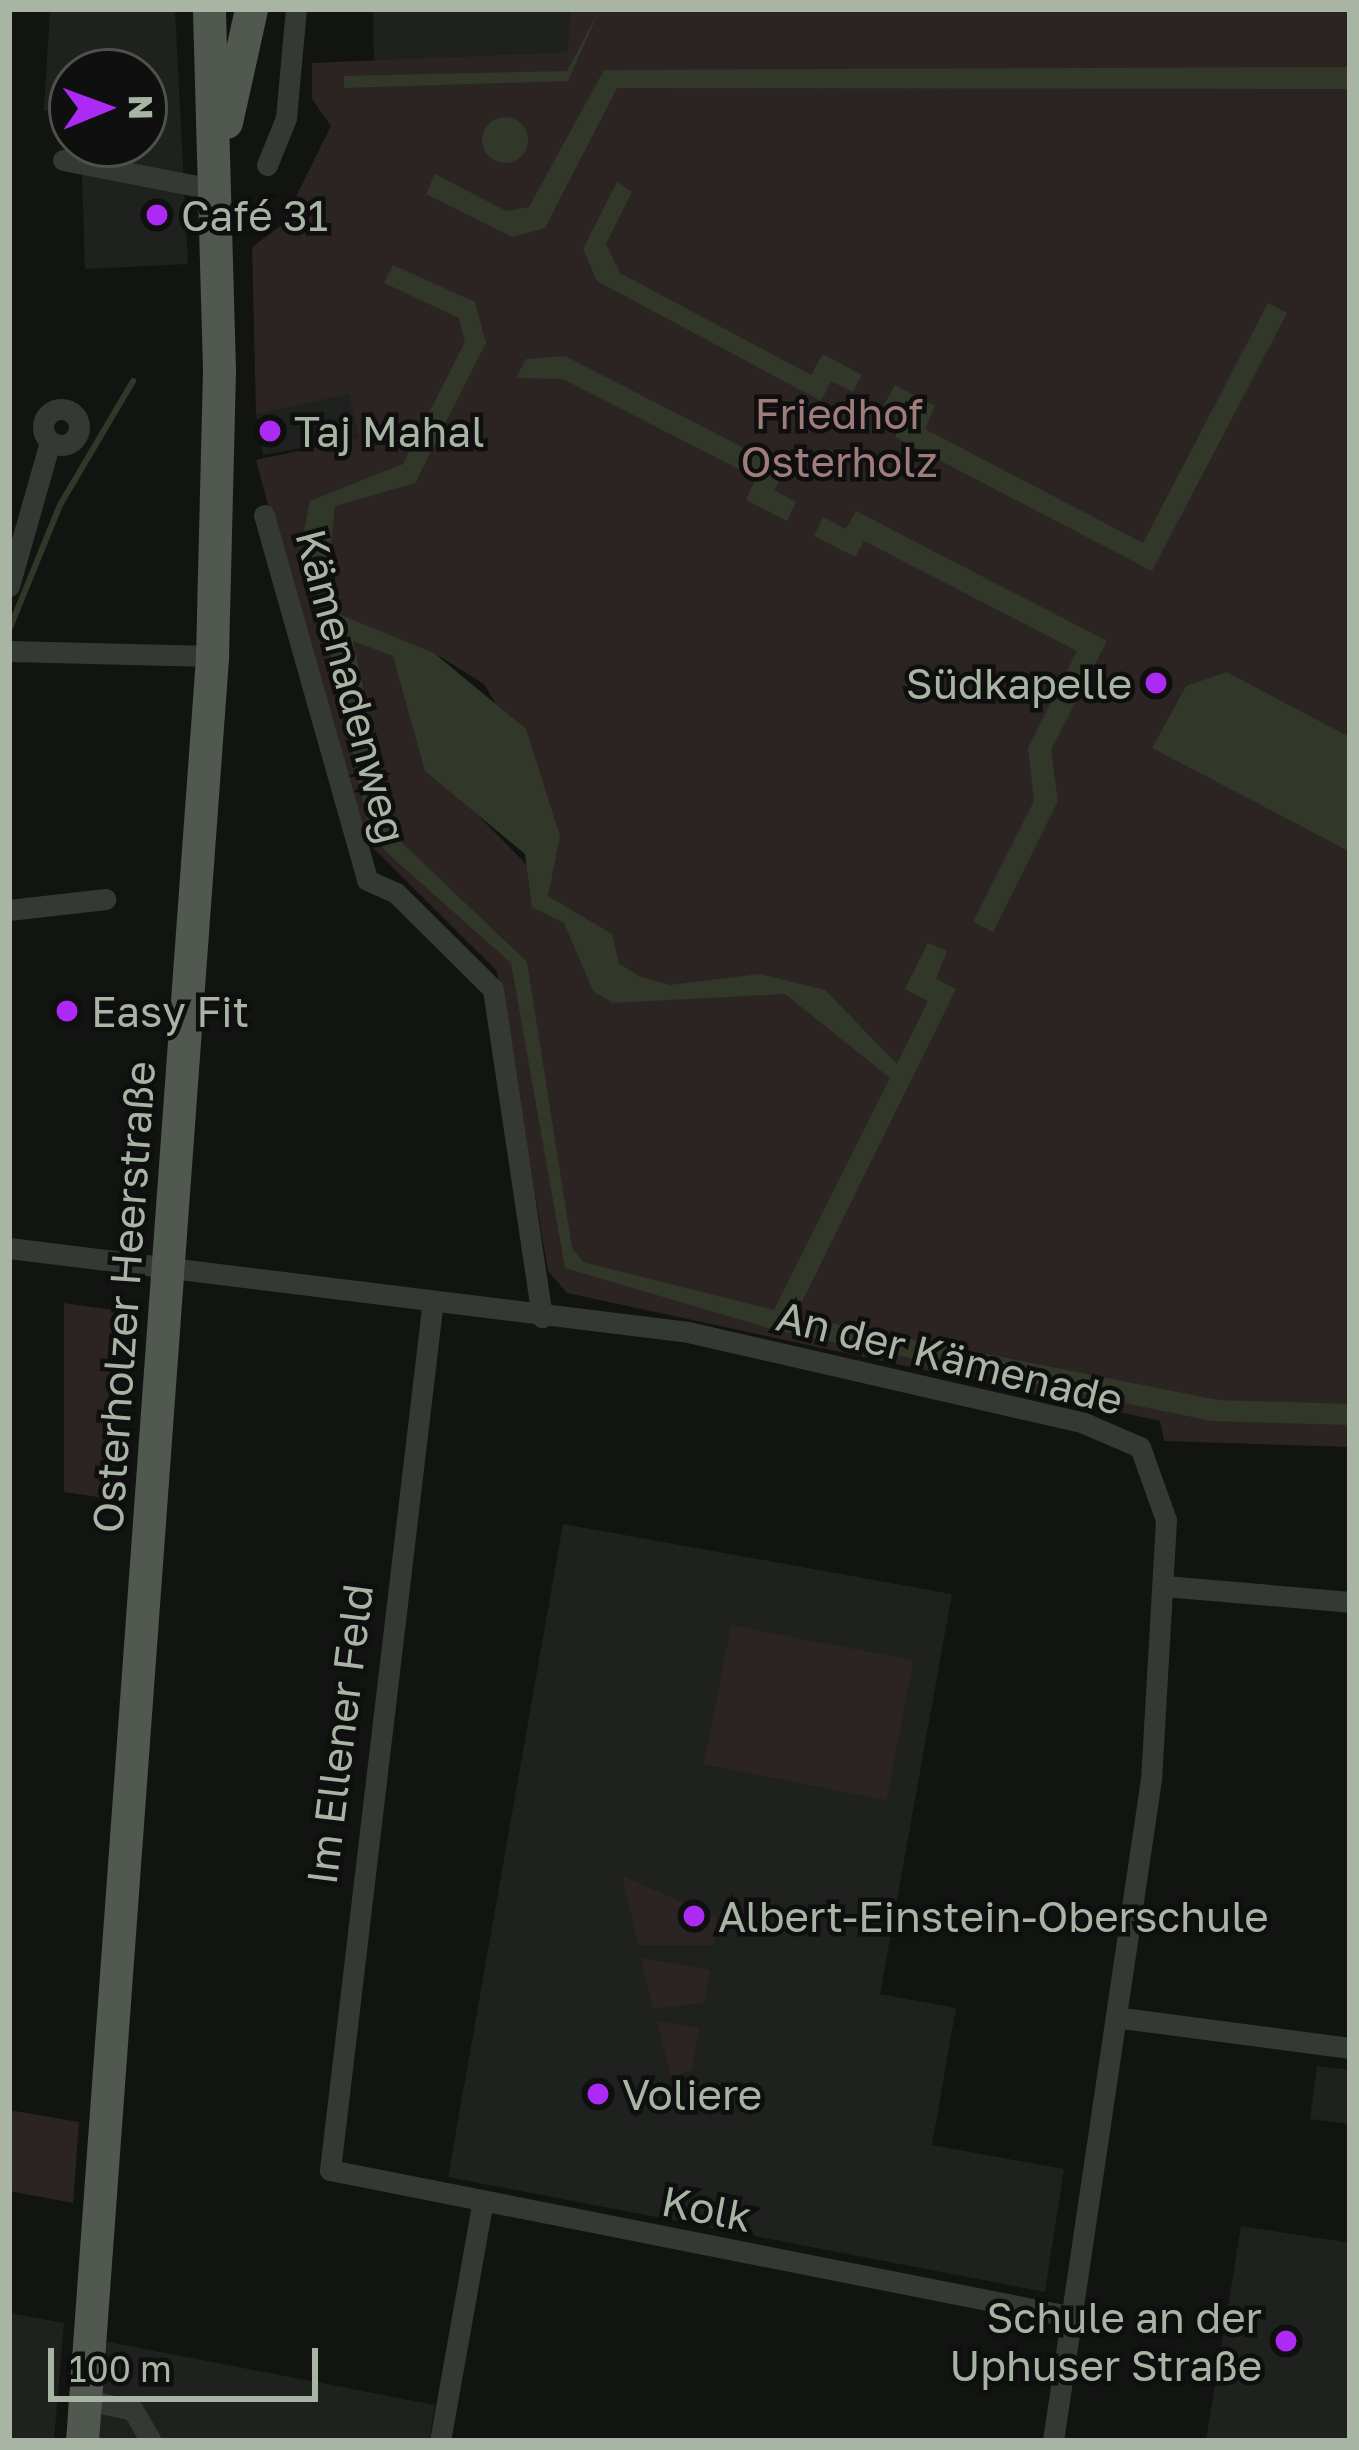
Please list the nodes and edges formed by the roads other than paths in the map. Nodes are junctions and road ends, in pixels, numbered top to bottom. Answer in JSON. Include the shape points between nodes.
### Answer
{"nodes":[{"id":1,"x":208,"y":9,"type":"edge"},
{"id":2,"x":251,"y":9,"type":"edge"},
{"id":3,"x":296,"y":9,"type":"edge"},
{"id":4,"x":223,"y":69,"type":"junction"},
{"id":5,"x":267,"y":165,"type":"dead end"},
{"id":6,"x":152,"y":168,"type":"edge"},
{"id":7,"x":218,"y":174,"type":"junction"},
{"id":8,"x":50,"y":442,"type":"dead end"},
{"id":9,"x":264,"y":515,"type":"dead end"},
{"id":10,"x":9,"y":586,"type":"edge"},
{"id":11,"x":9,"y":651,"type":"edge"},
{"id":12,"x":212,"y":656,"type":"junction"},
{"id":13,"x":105,"y":899,"type":"dead end"},
{"id":14,"x":9,"y":910,"type":"edge"},
{"id":15,"x":9,"y":1249,"type":"edge"},
{"id":16,"x":172,"y":1270,"type":"junction"},
{"id":17,"x":432,"y":1308,"type":"junction"},
{"id":18,"x":542,"y":1317,"type":"junction"},
{"id":19,"x":1165,"y":1586,"type":"junction"},
{"id":20,"x":1350,"y":1603,"type":"edge"},
{"id":21,"x":1122,"y":2018,"type":"junction"},
{"id":22,"x":1350,"y":2048,"type":"edge"},
{"id":23,"x":330,"y":2170,"type":"joint"},
{"id":24,"x":482,"y":2205,"type":"junction"},
{"id":25,"x":1073,"y":2317,"type":"junction"},
{"id":26,"x":86,"y":2399,"type":"junction"},
{"id":27,"x":82,"y":2441,"type":"edge"},
{"id":28,"x":151,"y":2441,"type":"edge"},
{"id":29,"x":440,"y":2441,"type":"edge"},
{"id":30,"x":1053,"y":2441,"type":"edge"}],
"edges":[{"from":1,"to":4,"type":"main road"},
{"from":2,"to":4,"type":"main road"},
{"from":3,"to":5,"type":"street","via":[[286,118]]},
{"from":4,"to":7,"type":"main road","name":"Osterholzer Heerstraße"},
{"from":6,"to":7,"type":"street"},
{"from":7,"to":12,"type":"main road","name":"Osterholzer Heerstraße"},
{"from":8,"to":10,"type":"street"},
{"from":9,"to":18,"type":"street","name":"Kämenadenweg","via":[[358,862],[493,989]]},
{"from":11,"to":12,"type":"street"},
{"from":12,"to":16,"type":"main road","name":"Osterholzer Heerstraße"},
{"from":13,"to":14,"type":"street"},
{"from":15,"to":16,"type":"street","name":"An der Kämenade"},
{"from":16,"to":17,"type":"street","name":"An der Kämenade"},
{"from":16,"to":26,"type":"main road","name":"Osterholzer Heerstraße"},
{"from":17,"to":18,"type":"street","name":"An der Kämenade"},
{"from":17,"to":23,"type":"street","name":"Im Ellener Feld"},
{"from":18,"to":19,"type":"street","name":"An der Kämenade","via":[[688,1332],[1084,1423],[1140,1448],[1148,1462],[1166,1520]]},
{"from":19,"to":20,"type":"street"},
{"from":19,"to":21,"type":"street","name":"An der Kämenade"},
{"from":21,"to":22,"type":"street"},
{"from":21,"to":25,"type":"street","name":"An der Kämenade"},
{"from":23,"to":24,"type":"street","name":"Kolk"},
{"from":24,"to":25,"type":"street","name":"Kolk"},
{"from":24,"to":29,"type":"street"},
{"from":25,"to":30,"type":"street","name":"An der Kämenade"},
{"from":26,"to":27,"type":"main road","name":"Osterholzer Heerstraße"},
{"from":26,"to":28,"type":"street","via":[[134,2410]]}]}
